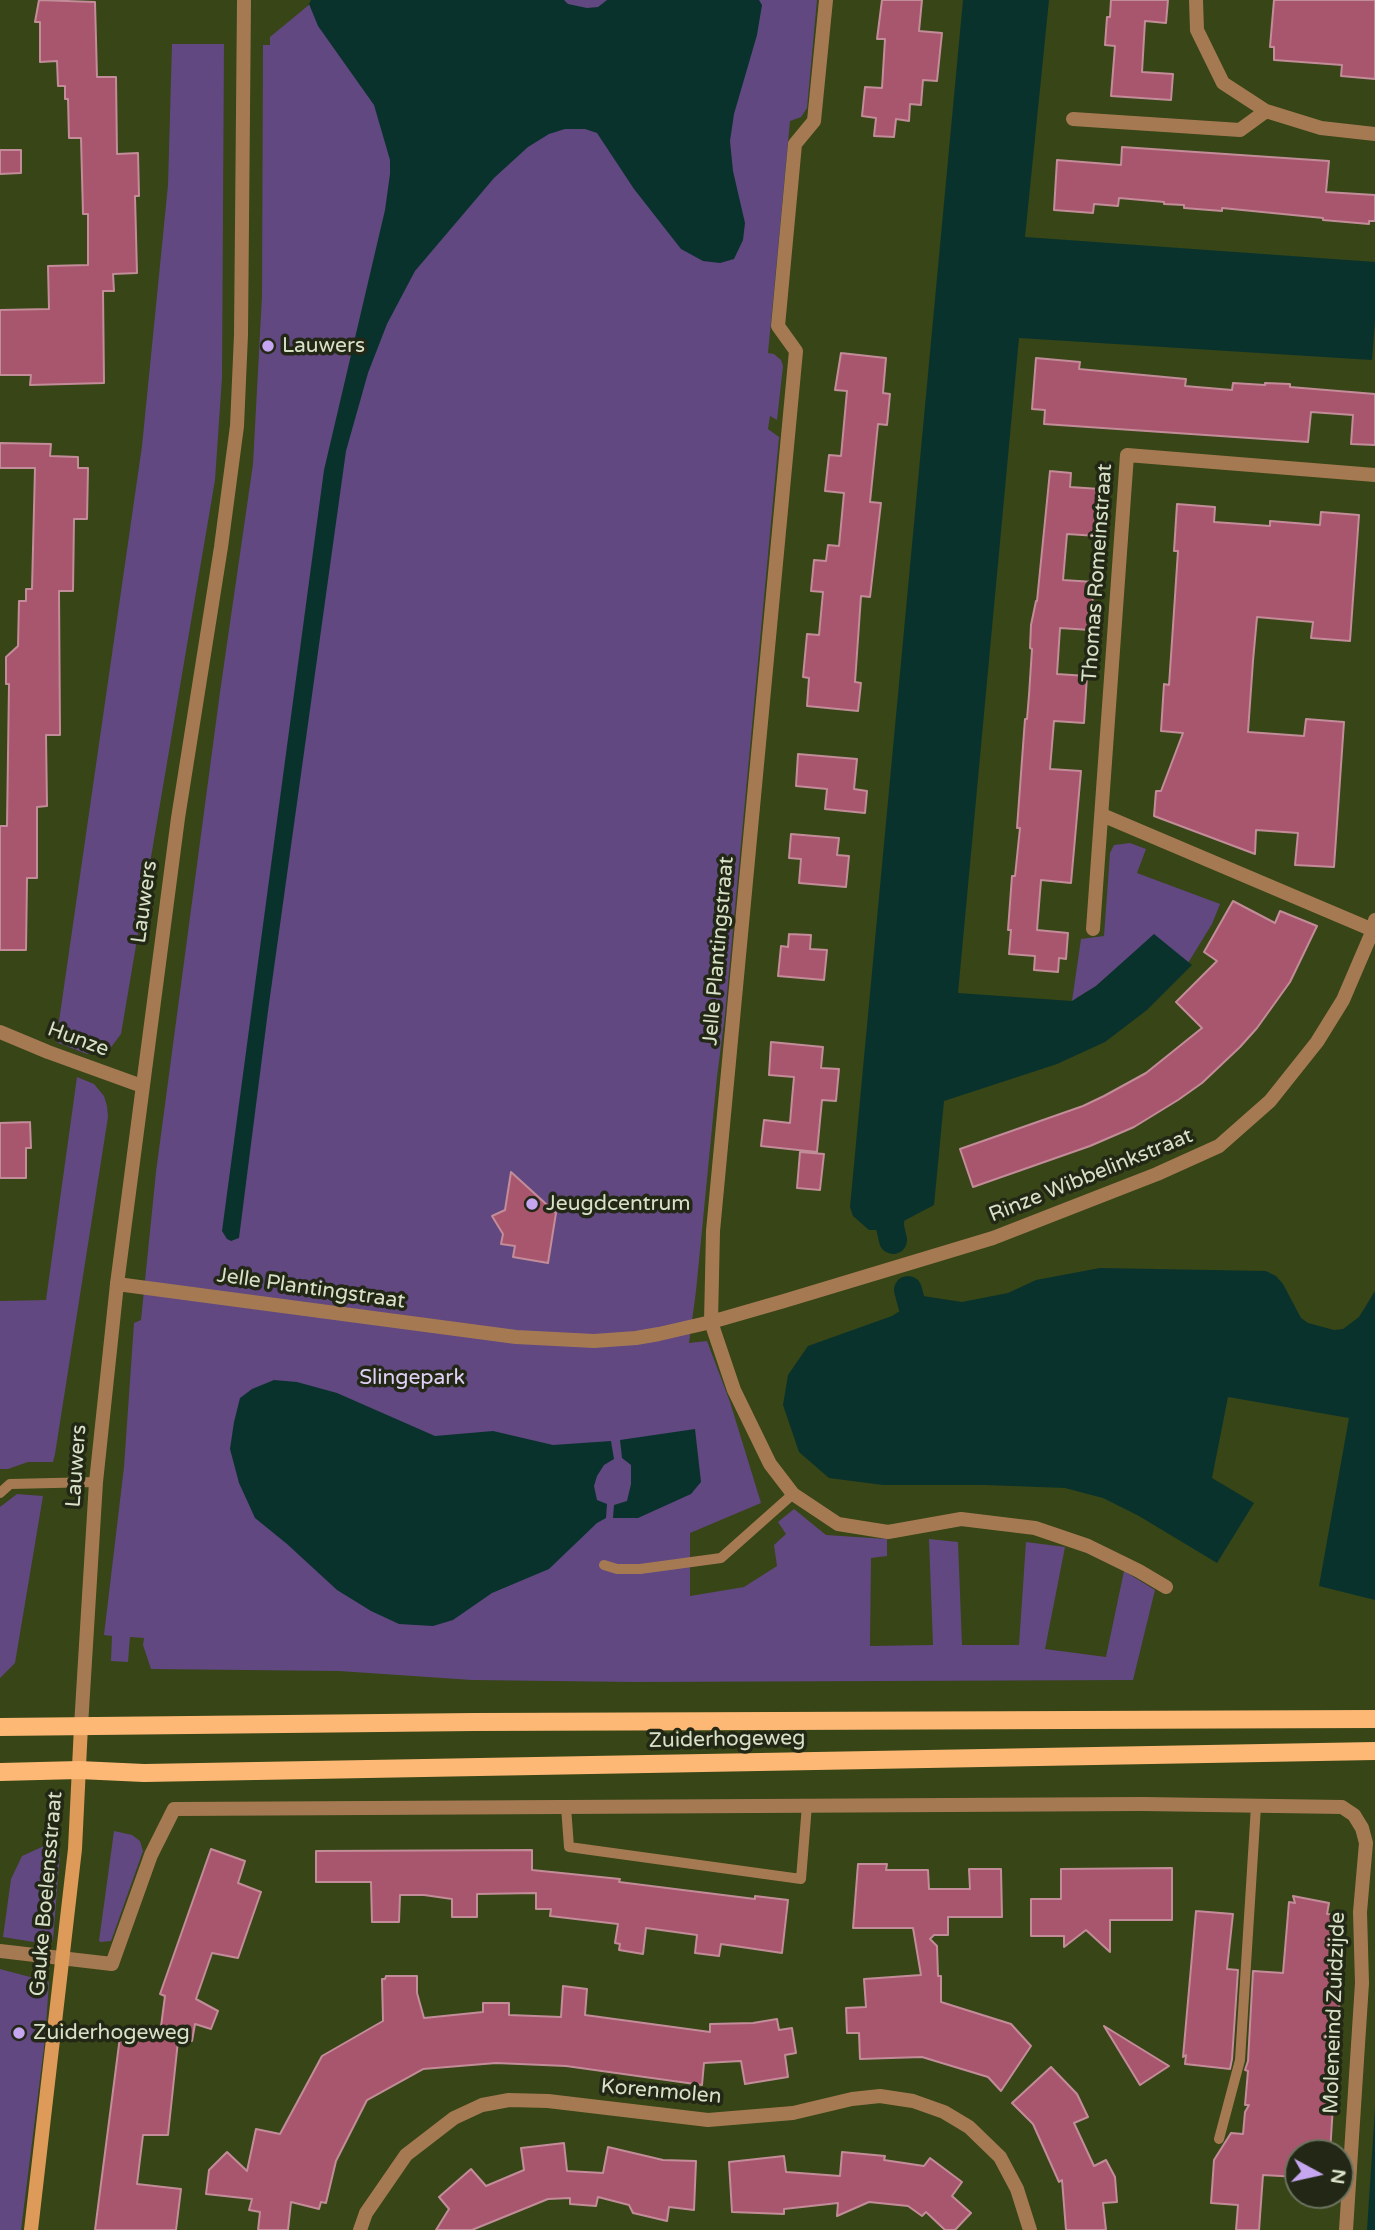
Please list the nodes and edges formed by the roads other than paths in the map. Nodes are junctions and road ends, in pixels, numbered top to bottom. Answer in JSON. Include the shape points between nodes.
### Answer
{"nodes":[{"id":1,"x":244,"y":0,"type":"edge"},
{"id":2,"x":826,"y":0,"type":"edge"},
{"id":3,"x":1196,"y":0,"type":"edge"},
{"id":4,"x":1266,"y":111,"type":"junction"},
{"id":5,"x":1073,"y":119,"type":"dead end"},
{"id":6,"x":1375,"y":134,"type":"edge"},
{"id":7,"x":1375,"y":475,"type":"edge"},
{"id":8,"x":1102,"y":815,"type":"junction"},
{"id":9,"x":1374,"y":925,"type":"edge"},
{"id":10,"x":1093,"y":929,"type":"dead end"},
{"id":11,"x":0,"y":1032,"type":"edge"},
{"id":12,"x":142,"y":1086,"type":"junction"},
{"id":13,"x":117,"y":1284,"type":"junction"},
{"id":14,"x":711,"y":1322,"type":"junction"},
{"id":15,"x":96,"y":1482,"type":"junction"},
{"id":16,"x":0,"y":1493,"type":"edge"},
{"id":17,"x":793,"y":1494,"type":"junction"},
{"id":18,"x":604,"y":1565,"type":"dead end"},
{"id":19,"x":1166,"y":1587,"type":"dead end"},
{"id":20,"x":1374,"y":1719,"type":"edge"},
{"id":21,"x":82,"y":1726,"type":"junction"},
{"id":22,"x":0,"y":1727,"type":"edge"},
{"id":23,"x":1373,"y":1751,"type":"edge"},
{"id":24,"x":79,"y":1770,"type":"junction"},
{"id":25,"x":0,"y":1772,"type":"edge"},
{"id":26,"x":807,"y":1805,"type":"junction"},
{"id":27,"x":1256,"y":1806,"type":"junction"},
{"id":28,"x":566,"y":1807,"type":"junction"},
{"id":29,"x":0,"y":1951,"type":"edge"},
{"id":30,"x":64,"y":1960,"type":"junction"},
{"id":31,"x":1219,"y":2140,"type":"dead end"},
{"id":32,"x":31,"y":2230,"type":"edge"},
{"id":33,"x":360,"y":2230,"type":"edge"},
{"id":34,"x":1030,"y":2230,"type":"edge"},
{"id":35,"x":1346,"y":2230,"type":"edge"}],
"edges":[{"from":1,"to":12,"type":"street","name":"Lauwers","via":[[237,426]]},
{"from":2,"to":14,"type":"street","name":"Jelle Plantingstraat","via":[[814,121],[795,144],[778,326],[796,351],[713,1231]]},
{"from":3,"to":4,"type":"street","via":[[1197,30],[1223,83]]},
{"from":4,"to":5,"type":"street","via":[[1240,130]]},
{"from":4,"to":6,"type":"street","via":[[1321,128]]},
{"from":7,"to":8,"type":"street","name":"Thomas Romeinstraat","via":[[1127,455]]},
{"from":8,"to":9,"type":"street"},
{"from":8,"to":10,"type":"street","name":"Thomas Romeinstraat"},
{"from":9,"to":14,"type":"street","name":"Rinze Wibbelinkstraat","via":[[1343,1000],[1317,1042],[1270,1101],[1219,1146],[993,1238]]},
{"from":11,"to":12,"type":"street","name":"Hunze"},
{"from":12,"to":13,"type":"street","name":"Lauwers"},
{"from":13,"to":14,"type":"street","name":"Jelle Plantingstraat","via":[[516,1337],[636,1338]]},
{"from":13,"to":15,"type":"street","name":"Lauwers"},
{"from":14,"to":17,"type":"street","via":[[734,1390],[771,1464]]},
{"from":15,"to":16,"type":"lane","via":[[10,1484]]},
{"from":15,"to":21,"type":"street","name":"Lauwers"},
{"from":17,"to":18,"type":"lane","via":[[721,1558],[640,1569]]},
{"from":17,"to":19,"type":"street","via":[[838,1524],[888,1532],[961,1519],[1035,1528],[1088,1546]]},
{"from":20,"to":21,"type":"main road","name":"Zuiderhogeweg"},
{"from":21,"to":22,"type":"main road","name":"Zuiderhogeweg"},
{"from":21,"to":24,"type":"main road"},
{"from":23,"to":24,"type":"main road","name":"Zuiderhogeweg","via":[[158,1773]]},
{"from":24,"to":25,"type":"main road","name":"Zuiderhogeweg"},
{"from":24,"to":30,"type":"main road","name":"Gauke Boelensstraat"},
{"from":26,"to":27,"type":"street"},
{"from":26,"to":28,"type":"street"},
{"from":26,"to":28,"type":"lane","via":[[801,1879],[569,1847]]},
{"from":27,"to":31,"type":"lane","via":[[1240,2060]]},
{"from":27,"to":35,"type":"street","name":"Moleneind Zuidzijde","via":[[1342,1807],[1354,1815],[1366,1843]]},
{"from":28,"to":30,"type":"street","via":[[174,1809],[151,1855],[112,1964]]},
{"from":29,"to":30,"type":"street"},
{"from":30,"to":32,"type":"main road","name":"Gauke Boelensstraat"},
{"from":33,"to":34,"type":"street","name":"Korenmolen","via":[[366,2213],[406,2155],[454,2118],[482,2105],[548,2101],[708,2120],[793,2113],[880,2096],[913,2101],[969,2127],[1000,2157],[1017,2189]]}]}
